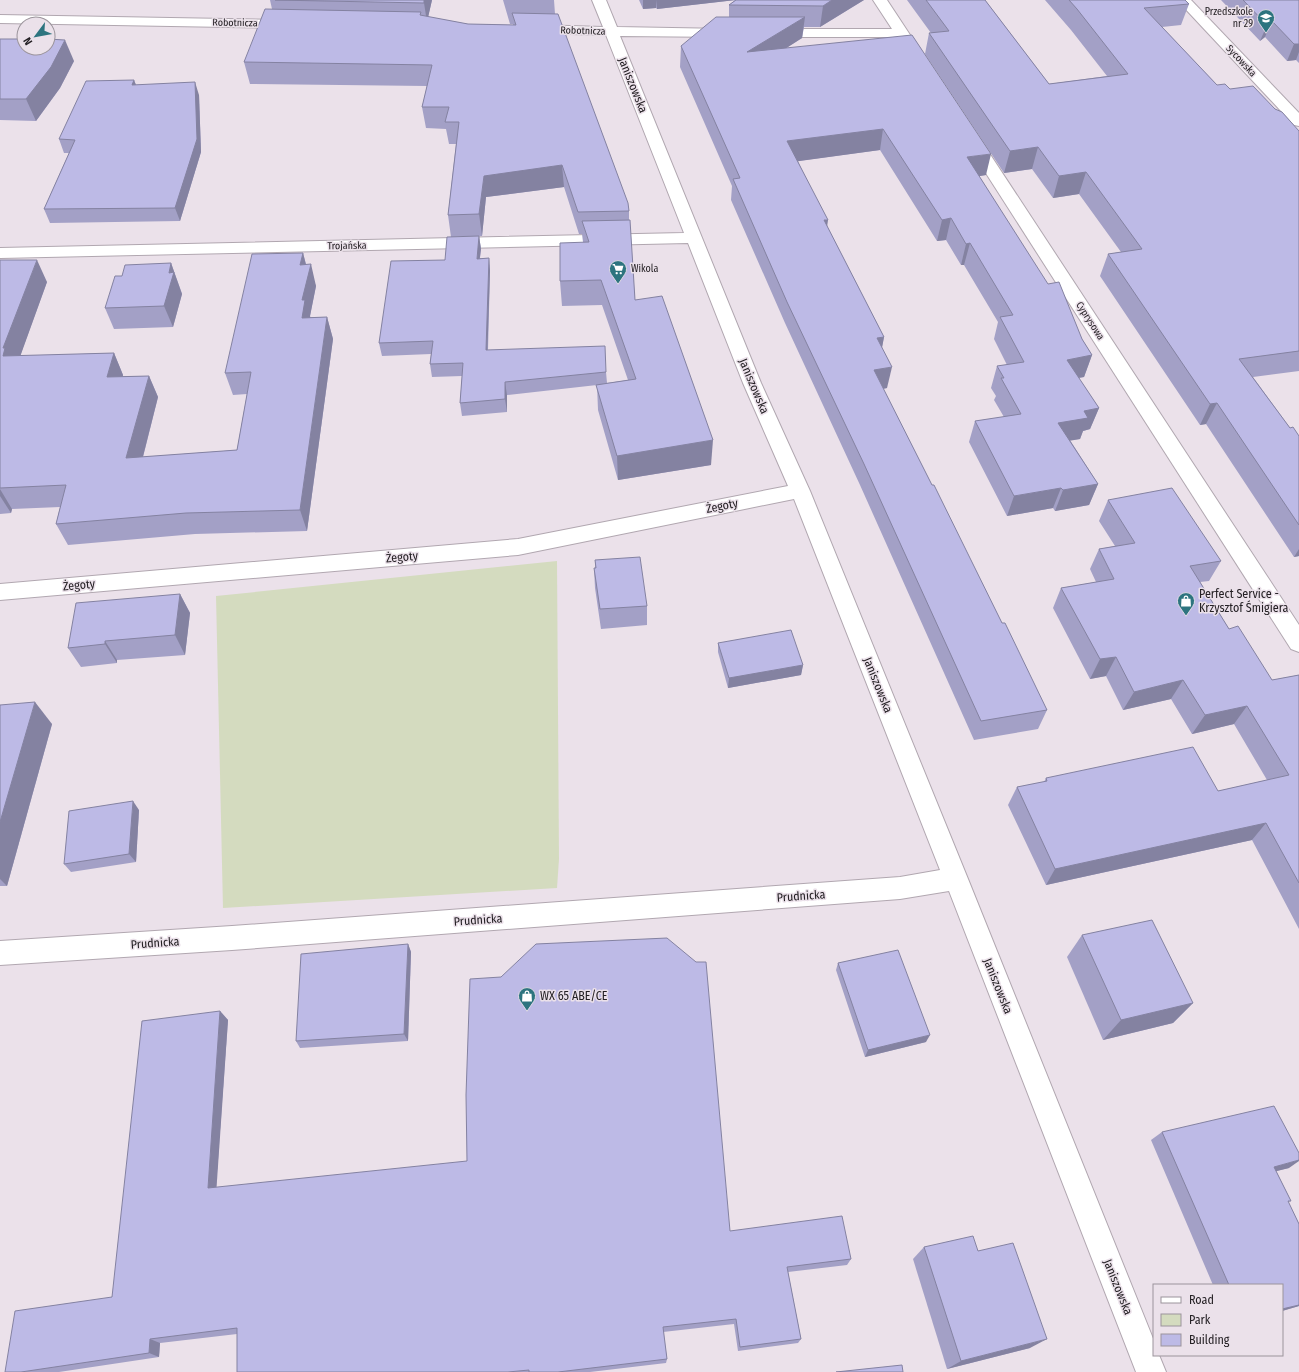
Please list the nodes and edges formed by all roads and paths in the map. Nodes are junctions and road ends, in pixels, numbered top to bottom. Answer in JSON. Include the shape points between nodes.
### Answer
{"nodes":[{"id":1,"x":599,"y":0,"type":"edge"},
{"id":2,"x":880,"y":0,"type":"edge"},
{"id":3,"x":1184,"y":0,"type":"edge"},
{"id":4,"x":0,"y":19,"type":"edge"},
{"id":5,"x":304,"y":24,"type":"edge"},
{"id":6,"x":523,"y":29,"type":"edge"},
{"id":7,"x":611,"y":32,"type":"junction"},
{"id":8,"x":742,"y":33,"type":"edge"},
{"id":9,"x":758,"y":33,"type":"edge"},
{"id":10,"x":902,"y":33,"type":"junction"},
{"id":11,"x":919,"y":59,"type":"edge"},
{"id":12,"x":1299,"y":122,"type":"edge"},
{"id":13,"x":962,"y":124,"type":"edge"},
{"id":14,"x":694,"y":238,"type":"junction"},
{"id":15,"x":0,"y":253,"type":"edge"},
{"id":16,"x":800,"y":491,"type":"junction"},
{"id":17,"x":0,"y":592,"type":"edge"},
{"id":18,"x":1299,"y":643,"type":"edge"},
{"id":19,"x":956,"y":879,"type":"junction"},
{"id":20,"x":0,"y":953,"type":"edge"},
{"id":21,"x":1151,"y":1372,"type":"edge"}],
"edges":[{"from":1,"to":7,"type":"street","name":"Janiszowska"},
{"from":2,"to":10,"type":"street"},
{"from":3,"to":12,"type":"street","name":"Sycowska"},
{"from":4,"to":5,"type":"street","name":"Robotnicza"},
{"from":6,"to":7,"type":"street","name":"Robotnicza"},
{"from":7,"to":8,"type":"street","name":"Robotnicza"},
{"from":7,"to":14,"type":"street","name":"Janiszowska"},
{"from":9,"to":10,"type":"street"},
{"from":10,"to":11,"type":"street"},
{"from":13,"to":18,"type":"street","name":"Cyprysowa"},
{"from":14,"to":15,"type":"street","name":"Trojańska"},
{"from":14,"to":16,"type":"street","name":"Janiszowska","via":[[752,383]]},
{"from":16,"to":17,"type":"street","name":"Żegoty","via":[[518,546]]},
{"from":16,"to":19,"type":"street","name":"Janiszowska"},
{"from":19,"to":20,"type":"street","name":"Prudnicka","via":[[900,888]]},
{"from":19,"to":21,"type":"street","name":"Janiszowska"}]}
